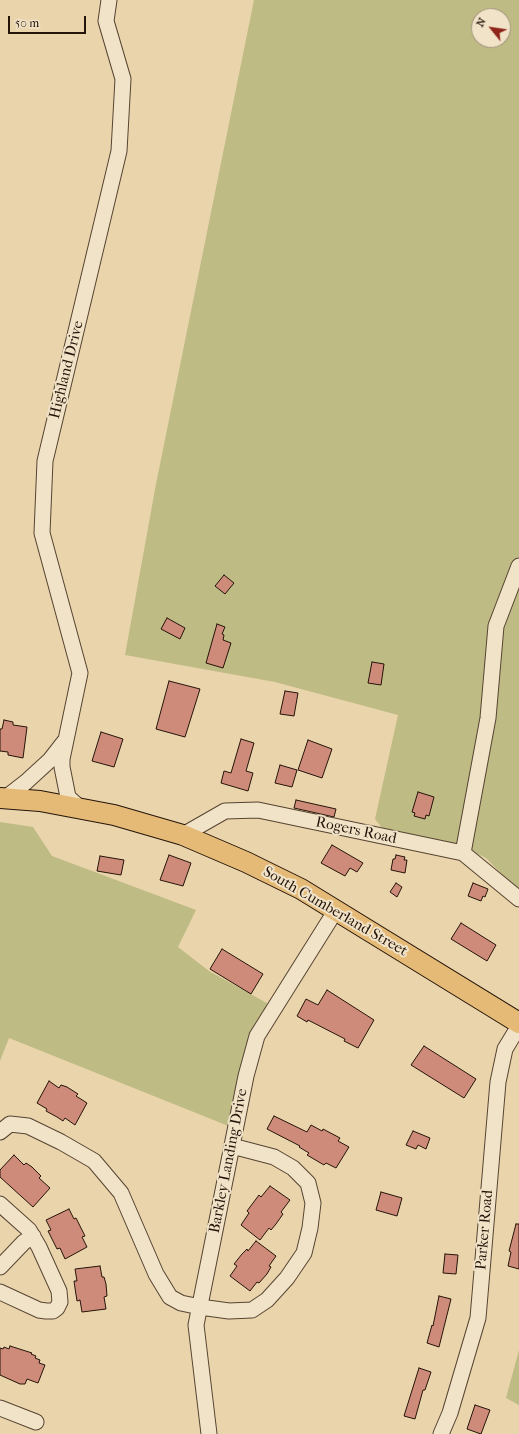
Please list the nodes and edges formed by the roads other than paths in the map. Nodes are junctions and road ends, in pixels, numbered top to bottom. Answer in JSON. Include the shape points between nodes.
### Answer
{"nodes":[{"id":1,"x":109,"y":0,"type":"edge"},
{"id":2,"x":519,"y":566,"type":"edge"},
{"id":3,"x":66,"y":740,"type":"junction"},
{"id":4,"x":1,"y":798,"type":"edge"},
{"id":5,"x":80,"y":808,"type":"junction"},
{"id":6,"x":183,"y":835,"type":"junction"},
{"id":7,"x":463,"y":853,"type":"junction"},
{"id":8,"x":519,"y":900,"type":"edge"},
{"id":9,"x":336,"y":910,"type":"junction"},
{"id":10,"x":519,"y":1024,"type":"edge"},
{"id":11,"x":0,"y":1132,"type":"edge"},
{"id":12,"x":232,"y":1146,"type":"junction"},
{"id":13,"x":0,"y":1204,"type":"edge"},
{"id":14,"x":33,"y":1236,"type":"junction"},
{"id":15,"x":0,"y":1268,"type":"edge"},
{"id":16,"x":0,"y":1292,"type":"edge"},
{"id":17,"x":200,"y":1307,"type":"junction"},
{"id":18,"x":0,"y":1408,"type":"edge"},
{"id":19,"x":36,"y":1422,"type":"dead end"},
{"id":20,"x":209,"y":1434,"type":"edge"},
{"id":21,"x":441,"y":1434,"type":"edge"}],
"edges":[{"from":1,"to":3,"type":"street","name":"Highland Drive","via":[[106,21],[124,79],[120,151],[45,461],[42,532],[80,673]]},
{"from":2,"to":7,"type":"street","via":[[496,626],[488,718]]},
{"from":3,"to":4,"type":"street","via":[[50,760],[26,782],[8,796]]},
{"from":3,"to":5,"type":"street","name":"Highland Drive","via":[[62,767],[66,791],[71,801]]},
{"from":4,"to":5,"type":"main road","name":"South Cumberland Street"},
{"from":5,"to":6,"type":"main road","name":"South Cumberland Street","via":[[114,814]]},
{"from":6,"to":7,"type":"street","name":"Rogers Road","via":[[224,811],[258,810]]},
{"from":6,"to":9,"type":"main road","name":"South Cumberland Street","via":[[276,876]]},
{"from":7,"to":8,"type":"street","name":"Rogers Road"},
{"from":9,"to":10,"type":"main road","name":"South Cumberland Street"},
{"from":9,"to":12,"type":"street","name":"Barkley Landing Drive","via":[[256,1036]]},
{"from":10,"to":21,"type":"street","name":"Parker Road","via":[[505,1049],[498,1082],[478,1318],[450,1413]]},
{"from":11,"to":17,"type":"street","via":[[10,1124],[28,1126],[94,1161],[121,1193],[156,1274],[170,1297],[181,1303]]},
{"from":12,"to":17,"type":"street","name":"Barkley Landing Drive"},
{"from":12,"to":17,"type":"street","via":[[274,1157],[293,1168],[308,1183],[313,1203],[310,1228],[304,1253],[287,1278],[267,1300],[252,1310],[229,1311]]},
{"from":13,"to":14,"type":"street"},
{"from":14,"to":15,"type":"street"},
{"from":14,"to":16,"type":"street","via":[[59,1292],[60,1302],[57,1308],[53,1311],[38,1310]]},
{"from":17,"to":20,"type":"street","name":"Barkley Landing Drive","via":[[196,1325]]},
{"from":18,"to":19,"type":"street"}]}
